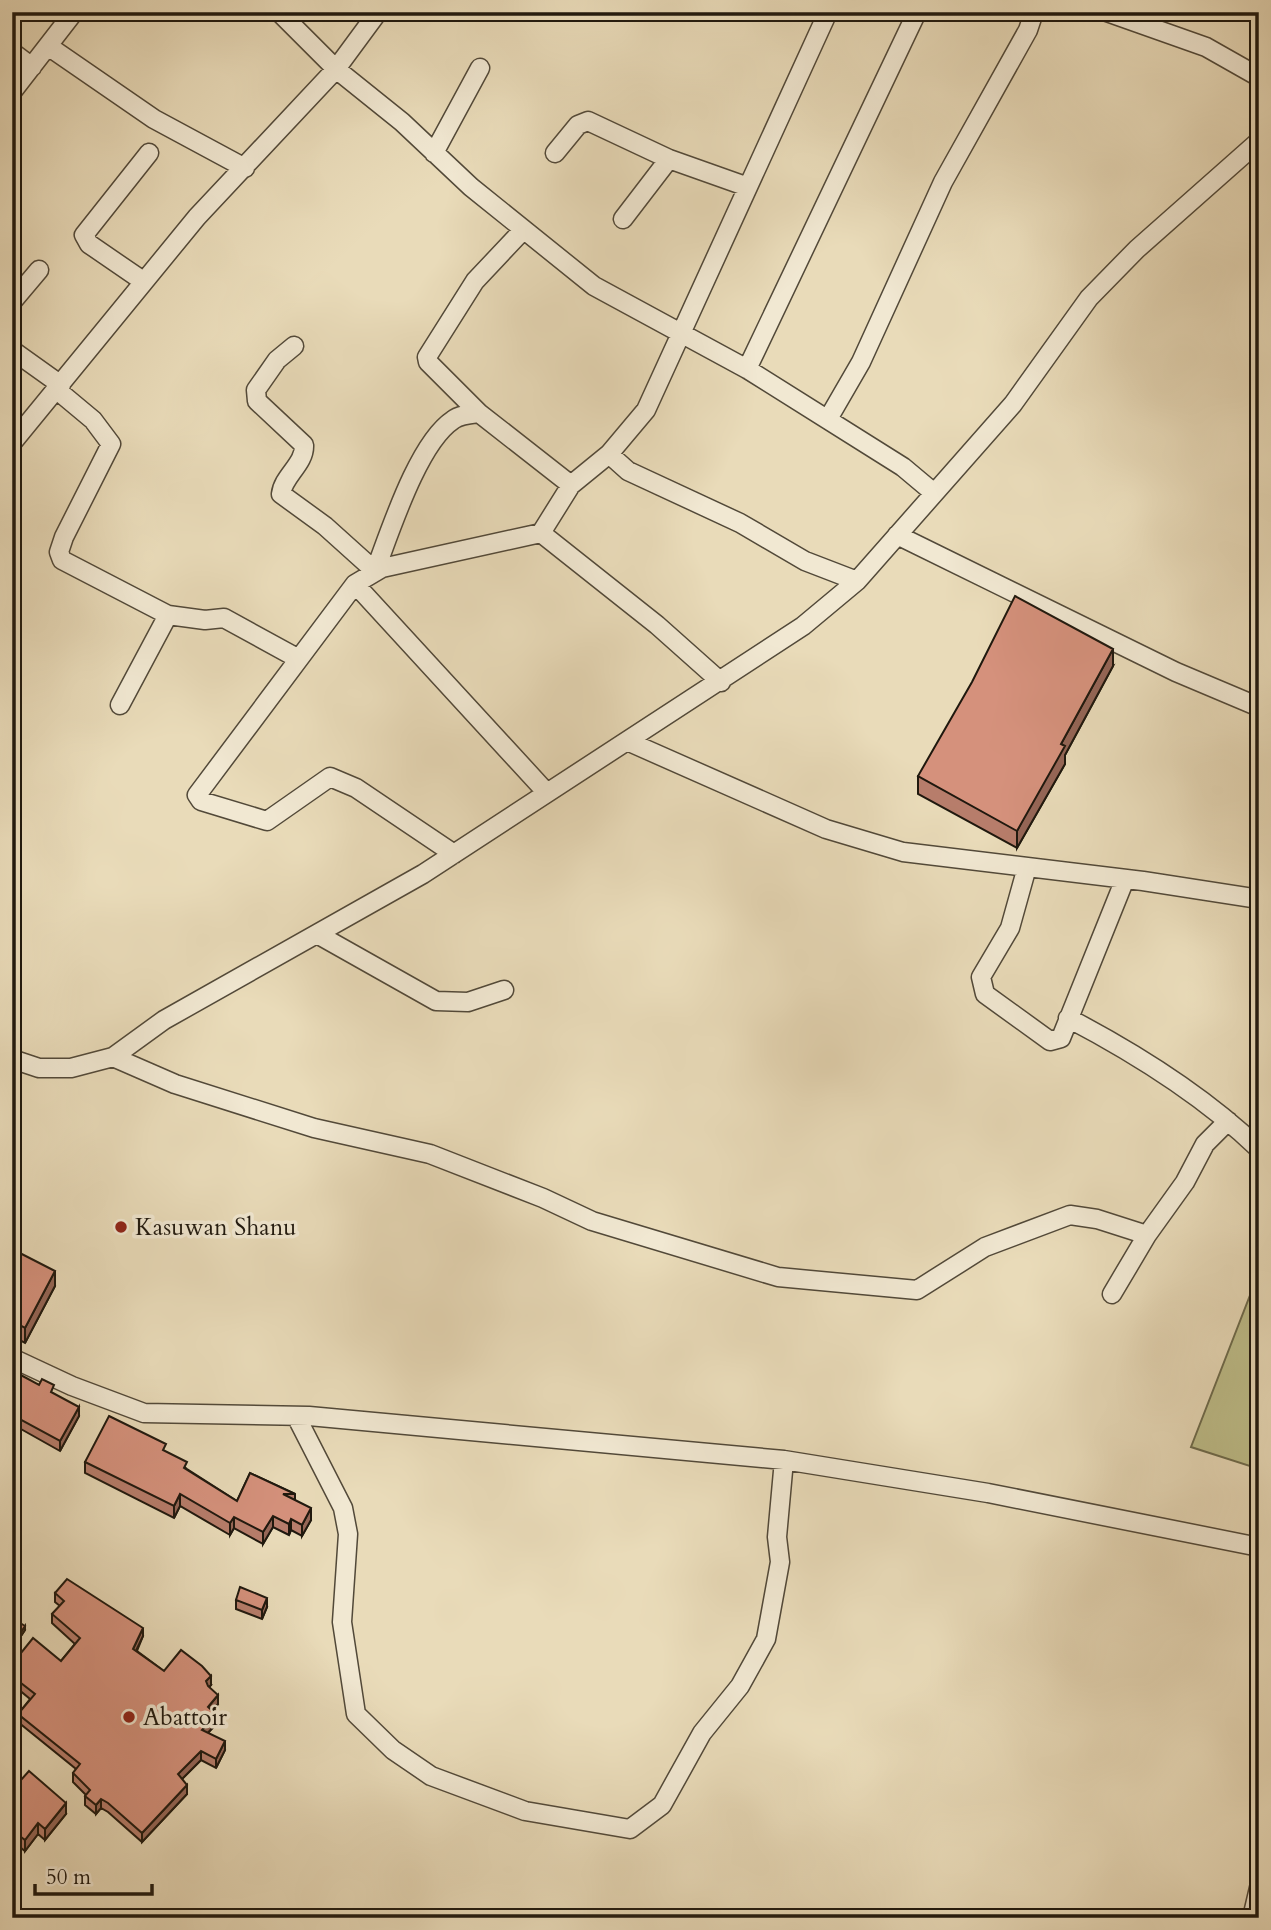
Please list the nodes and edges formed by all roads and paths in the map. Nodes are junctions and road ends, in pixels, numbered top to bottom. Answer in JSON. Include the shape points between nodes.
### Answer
{"nodes":[{"id":1,"x":74,"y":12,"type":"edge"},
{"id":2,"x":279,"y":12,"type":"edge"},
{"id":3,"x":378,"y":12,"type":"edge"},
{"id":4,"x":828,"y":12,"type":"edge"},
{"id":5,"x":917,"y":12,"type":"edge"},
{"id":6,"x":1034,"y":12,"type":"edge"},
{"id":7,"x":1107,"y":12,"type":"edge"},
{"id":8,"x":48,"y":46,"type":"junction"},
{"id":9,"x":12,"y":52,"type":"edge"},
{"id":10,"x":32,"y":67,"type":"junction"},
{"id":11,"x":480,"y":68,"type":"dead end"},
{"id":12,"x":336,"y":69,"type":"junction"},
{"id":13,"x":1259,"y":77,"type":"edge"},
{"id":14,"x":12,"y":92,"type":"edge"},
{"id":15,"x":1259,"y":141,"type":"edge"},
{"id":16,"x":149,"y":153,"type":"dead end"},
{"id":17,"x":434,"y":153,"type":"junction"},
{"id":18,"x":555,"y":153,"type":"dead end"},
{"id":19,"x":669,"y":159,"type":"junction"},
{"id":20,"x":245,"y":168,"type":"junction"},
{"id":21,"x":748,"y":187,"type":"junction"},
{"id":22,"x":624,"y":219,"type":"dead end"},
{"id":23,"x":523,"y":230,"type":"junction"},
{"id":24,"x":39,"y":270,"type":"dead end"},
{"id":25,"x":143,"y":281,"type":"junction"},
{"id":26,"x":12,"y":302,"type":"edge"},
{"id":27,"x":683,"y":333,"type":"junction"},
{"id":28,"x":295,"y":346,"type":"dead end"},
{"id":29,"x":12,"y":350,"type":"edge"},
{"id":30,"x":747,"y":369,"type":"junction"},
{"id":31,"x":59,"y":387,"type":"junction"},
{"id":32,"x":479,"y":412,"type":"junction"},
{"id":33,"x":828,"y":419,"type":"junction"},
{"id":34,"x":12,"y":443,"type":"edge"},
{"id":35,"x":610,"y":454,"type":"junction"},
{"id":36,"x":571,"y":485,"type":"junction"},
{"id":37,"x":934,"y":493,"type":"junction"},
{"id":38,"x":541,"y":533,"type":"junction"},
{"id":39,"x":897,"y":535,"type":"junction"},
{"id":40,"x":375,"y":571,"type":"junction"},
{"id":41,"x":857,"y":580,"type":"junction"},
{"id":42,"x":355,"y":584,"type":"junction"},
{"id":43,"x":168,"y":615,"type":"junction"},
{"id":44,"x":297,"y":658,"type":"junction"},
{"id":45,"x":721,"y":682,"type":"junction"},
{"id":46,"x":120,"y":705,"type":"dead end"},
{"id":47,"x":1259,"y":707,"type":"edge"},
{"id":48,"x":627,"y":741,"type":"junction"},
{"id":49,"x":547,"y":793,"type":"junction"},
{"id":50,"x":454,"y":853,"type":"junction"},
{"id":51,"x":1027,"y":867,"type":"junction"},
{"id":52,"x":1125,"y":879,"type":"junction"},
{"id":53,"x":1259,"y":899,"type":"edge"},
{"id":54,"x":317,"y":933,"type":"junction"},
{"id":55,"x":504,"y":990,"type":"dead end"},
{"id":56,"x":1068,"y":1018,"type":"junction"},
{"id":57,"x":113,"y":1057,"type":"junction"},
{"id":58,"x":12,"y":1059,"type":"edge"},
{"id":59,"x":1228,"y":1121,"type":"junction"},
{"id":60,"x":1259,"y":1149,"type":"edge"},
{"id":61,"x":1147,"y":1235,"type":"junction"},
{"id":62,"x":1112,"y":1294,"type":"dead end"},
{"id":63,"x":12,"y":1358,"type":"edge"},
{"id":64,"x":297,"y":1418,"type":"junction"},
{"id":65,"x":784,"y":1460,"type":"junction"},
{"id":66,"x":1259,"y":1547,"type":"edge"},
{"id":67,"x":1259,"y":1888,"type":"edge"},
{"id":68,"x":1252,"y":1918,"type":"edge"}],
"edges":[{"from":1,"to":8,"type":"street"},
{"from":2,"to":12,"type":"street"},
{"from":3,"to":12,"type":"street"},
{"from":4,"to":21,"type":"street"},
{"from":5,"to":30,"type":"street"},
{"from":6,"to":33,"type":"street","via":[[943,182],[861,362]]},
{"from":7,"to":13,"type":"street","via":[[1206,47]]},
{"from":8,"to":10,"type":"street"},
{"from":8,"to":20,"type":"street","via":[[154,119]]},
{"from":9,"to":10,"type":"street"},
{"from":10,"to":14,"type":"street"},
{"from":11,"to":17,"type":"street"},
{"from":12,"to":17,"type":"street"},
{"from":12,"to":20,"type":"street"},
{"from":15,"to":37,"type":"street","via":[[1089,298],[1013,404]]},
{"from":16,"to":25,"type":"street","via":[[84,235],[89,244]]},
{"from":17,"to":23,"type":"street"},
{"from":18,"to":19,"type":"street","via":[[578,125],[587,121]]},
{"from":19,"to":21,"type":"street"},
{"from":19,"to":22,"type":"street"},
{"from":20,"to":25,"type":"street"},
{"from":21,"to":27,"type":"street"},
{"from":23,"to":27,"type":"street","via":[[594,286]]},
{"from":23,"to":32,"type":"street","via":[[475,281],[428,356],[432,367]]},
{"from":24,"to":26,"type":"street"},
{"from":25,"to":31,"type":"street"},
{"from":27,"to":30,"type":"street"},
{"from":27,"to":35,"type":"street","via":[[646,410]]},
{"from":28,"to":40,"type":"street","via":[[277,360],[256,390],[257,401],[304,445],[304,454],[281,494]]},
{"from":29,"to":31,"type":"street"},
{"from":30,"to":33,"type":"street"},
{"from":31,"to":34,"type":"street"},
{"from":31,"to":43,"type":"street","via":[[111,444],[60,547],[62,560]]},
{"from":32,"to":36,"type":"street"},
{"from":32,"to":40,"type":"street","via":[[454,418],[438,434],[403,498]]},
{"from":33,"to":37,"type":"street","via":[[903,467]]},
{"from":35,"to":36,"type":"street"},
{"from":35,"to":41,"type":"street","via":[[628,471],[740,523],[805,561]]},
{"from":36,"to":38,"type":"street"},
{"from":37,"to":39,"type":"street"},
{"from":38,"to":40,"type":"street"},
{"from":38,"to":45,"type":"street"},
{"from":39,"to":41,"type":"street"},
{"from":39,"to":47,"type":"street","via":[[1176,672]]},
{"from":40,"to":42,"type":"street"},
{"from":41,"to":45,"type":"street","via":[[803,626]]},
{"from":42,"to":44,"type":"street"},
{"from":42,"to":49,"type":"street"},
{"from":43,"to":44,"type":"street","via":[[224,618]]},
{"from":43,"to":46,"type":"street"},
{"from":44,"to":50,"type":"street","via":[[198,797],[267,821],[330,777],[356,788]]},
{"from":45,"to":48,"type":"street"},
{"from":48,"to":49,"type":"street"},
{"from":48,"to":51,"type":"street","via":[[826,829],[903,852]]},
{"from":49,"to":50,"type":"street"},
{"from":50,"to":54,"type":"street"},
{"from":51,"to":52,"type":"street"},
{"from":51,"to":56,"type":"street","via":[[1010,928],[981,977],[985,993],[1050,1041],[1061,1038]]},
{"from":52,"to":53,"type":"street"},
{"from":52,"to":56,"type":"street"},
{"from":54,"to":55,"type":"street","via":[[436,1001],[468,1002]]},
{"from":54,"to":57,"type":"street","via":[[164,1020]]},
{"from":56,"to":59,"type":"street","via":[[1113,1042]]},
{"from":57,"to":58,"type":"street","via":[[71,1068],[39,1068]]},
{"from":57,"to":61,"type":"street","via":[[175,1084],[314,1128],[430,1154],[592,1221],[778,1277],[917,1290],[985,1247],[1070,1215]]},
{"from":59,"to":60,"type":"street"},
{"from":59,"to":61,"type":"street","via":[[1205,1144],[1185,1182]]},
{"from":61,"to":62,"type":"street"},
{"from":63,"to":64,"type":"street","via":[[144,1413]]},
{"from":64,"to":65,"type":"street"},
{"from":64,"to":65,"type":"street","via":[[343,1508],[348,1534],[342,1622],[356,1714],[393,1751],[431,1776],[525,1811],[630,1829],[662,1805],[702,1733],[740,1686],[766,1639],[780,1562],[777,1537]]},
{"from":65,"to":66,"type":"street","via":[[988,1493]]},
{"from":67,"to":68,"type":"street"}]}
